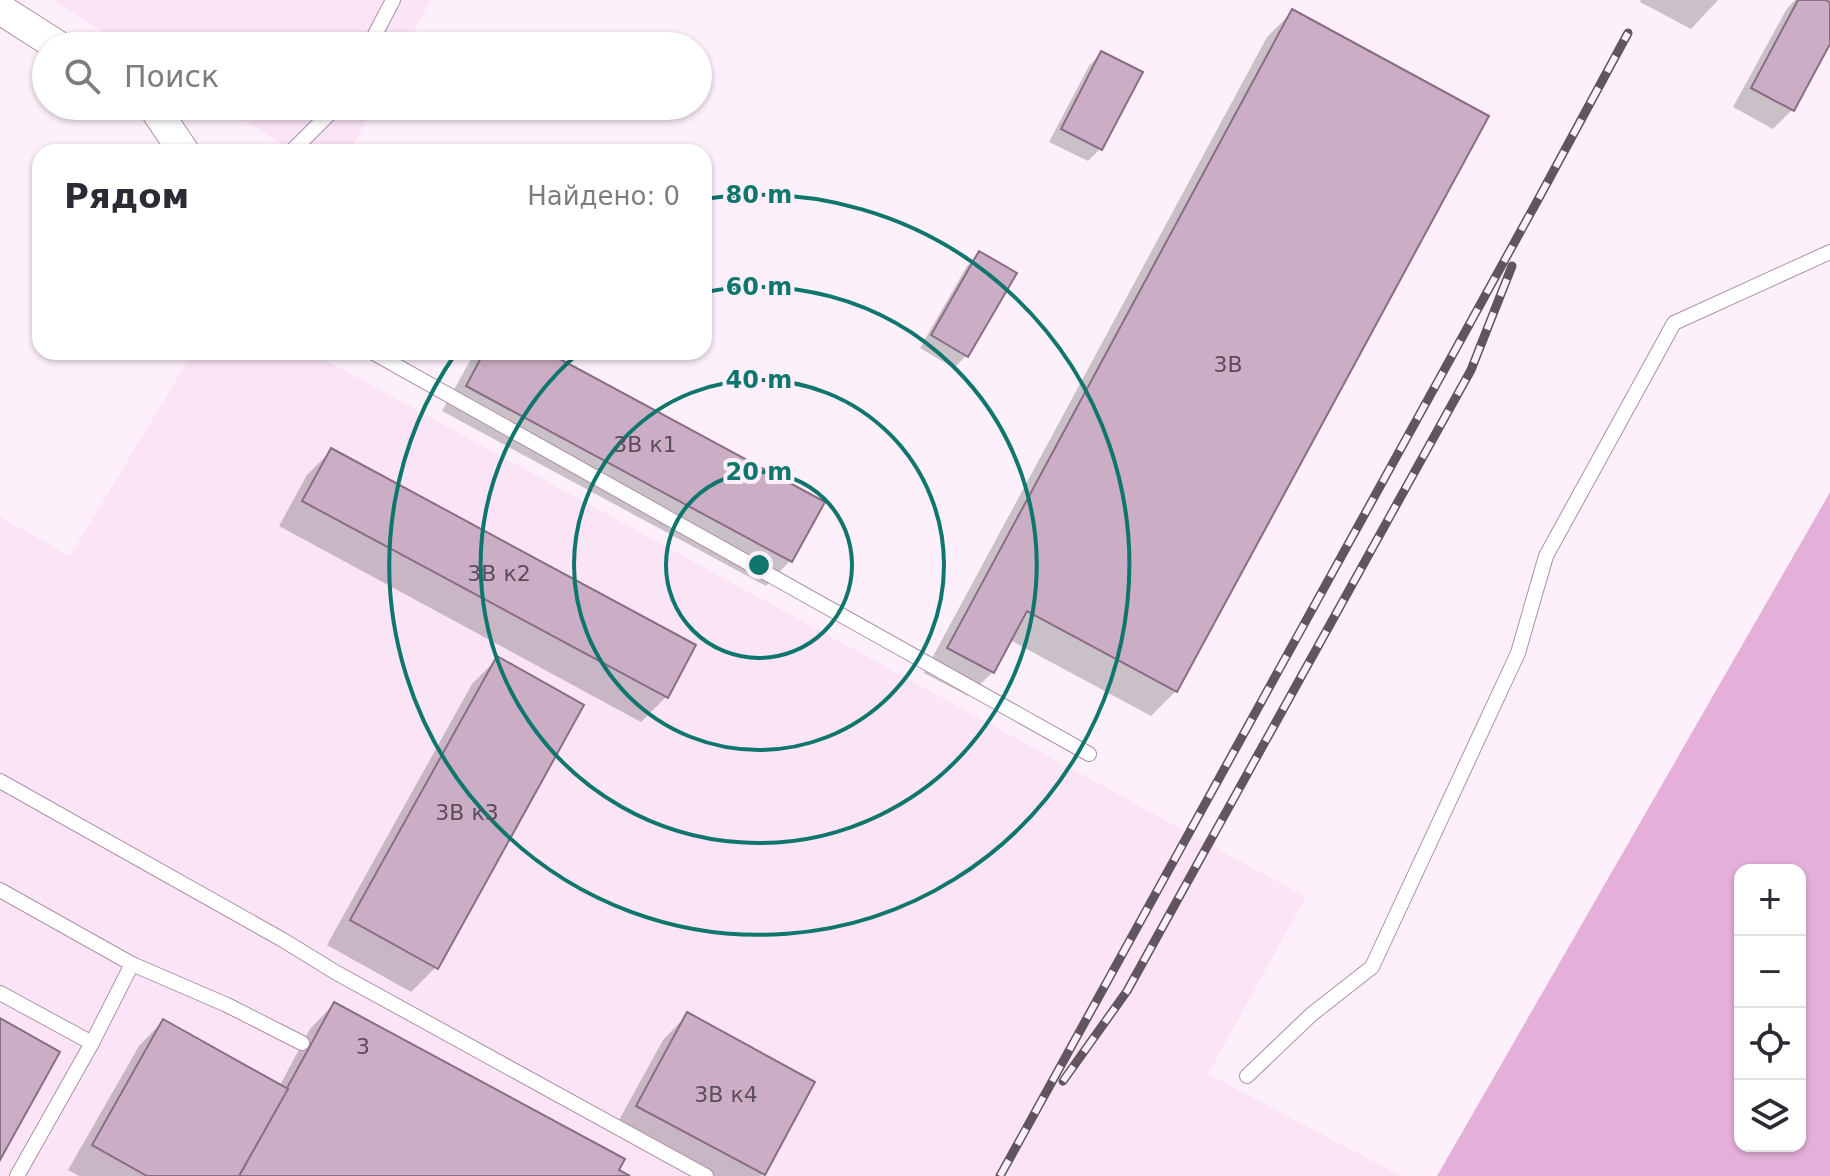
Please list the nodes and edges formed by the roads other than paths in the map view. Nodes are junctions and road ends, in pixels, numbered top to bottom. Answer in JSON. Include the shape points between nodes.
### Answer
{"nodes":[{"id":1,"x":393,"y":0,"type":"edge"},
{"id":2,"x":0,"y":9,"type":"edge"},
{"id":3,"x":36,"y":32,"type":"edge"},
{"id":4,"x":376,"y":32,"type":"edge"},
{"id":5,"x":162,"y":120,"type":"edge"},
{"id":6,"x":323,"y":120,"type":"edge"},
{"id":7,"x":179,"y":144,"type":"edge"},
{"id":8,"x":299,"y":144,"type":"edge"},
{"id":9,"x":1830,"y":252,"type":"edge"},
{"id":10,"x":386,"y":360,"type":"edge"},
{"id":11,"x":1089,"y":754,"type":"dead end"},
{"id":12,"x":0,"y":781,"type":"edge"},
{"id":13,"x":0,"y":890,"type":"edge"},
{"id":14,"x":132,"y":964,"type":"junction"},
{"id":15,"x":0,"y":993,"type":"edge"},
{"id":16,"x":92,"y":1043,"type":"junction"},
{"id":17,"x":302,"y":1043,"type":"dead end"},
{"id":18,"x":1247,"y":1076,"type":"dead end"},
{"id":19,"x":17,"y":1176,"type":"edge"},
{"id":20,"x":706,"y":1176,"type":"edge"}],
"edges":[{"from":1,"to":4,"type":"lane"},
{"from":2,"to":3,"type":"street"},
{"from":5,"to":7,"type":"street"},
{"from":6,"to":8,"type":"lane"},
{"from":9,"to":18,"type":"lane","via":[[1674,323],[1546,556],[1518,653],[1372,967],[1312,1014]]},
{"from":10,"to":11,"type":"lane"},
{"from":12,"to":20,"type":"lane"},
{"from":13,"to":14,"type":"lane"},
{"from":14,"to":16,"type":"lane"},
{"from":14,"to":17,"type":"lane"},
{"from":15,"to":16,"type":"lane"},
{"from":16,"to":19,"type":"lane"}]}
